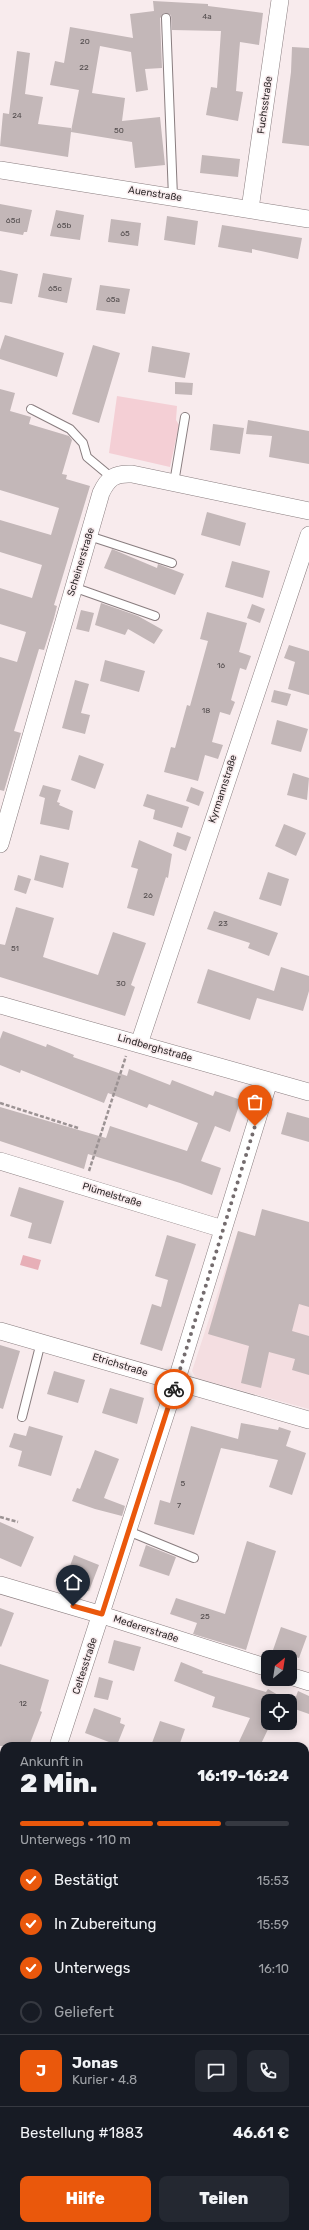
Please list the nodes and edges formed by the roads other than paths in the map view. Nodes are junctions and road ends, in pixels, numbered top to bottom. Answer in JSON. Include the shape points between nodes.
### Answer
{"nodes":[{"id":1,"x":280,"y":0,"type":"edge"},
{"id":2,"x":166,"y":18,"type":"dead end"},
{"id":3,"x":0,"y":170,"type":"edge"},
{"id":4,"x":173,"y":197,"type":"junction"},
{"id":5,"x":250,"y":210,"type":"junction"},
{"id":6,"x":309,"y":219,"type":"edge"},
{"id":7,"x":31,"y":409,"type":"dead end"},
{"id":8,"x":185,"y":417,"type":"dead end"},
{"id":9,"x":111,"y":477,"type":"junction"},
{"id":10,"x":174,"y":483,"type":"junction"},
{"id":11,"x":309,"y":511,"type":"edge"},
{"id":12,"x":309,"y":535,"type":"edge"},
{"id":13,"x":89,"y":536,"type":"junction"},
{"id":14,"x":172,"y":563,"type":"dead end"},
{"id":15,"x":73,"y":587,"type":"junction"},
{"id":16,"x":155,"y":616,"type":"dead end"},
{"id":17,"x":0,"y":844,"type":"edge"},
{"id":18,"x":0,"y":1005,"type":"edge"},
{"id":19,"x":135,"y":1043,"type":"junction"},
{"id":20,"x":269,"y":1081,"type":"junction"},
{"id":21,"x":309,"y":1092,"type":"edge"},
{"id":22,"x":0,"y":1162,"type":"edge"},
{"id":23,"x":223,"y":1229,"type":"junction"},
{"id":24,"x":0,"y":1331,"type":"edge"},
{"id":25,"x":41,"y":1342,"type":"junction"},
{"id":26,"x":176,"y":1382,"type":"junction"},
{"id":27,"x":22,"y":1417,"type":"dead end"},
{"id":28,"x":309,"y":1420,"type":"edge"},
{"id":29,"x":128,"y":1531,"type":"junction"},
{"id":30,"x":194,"y":1558,"type":"dead end"},
{"id":31,"x":0,"y":1585,"type":"edge"},
{"id":32,"x":102,"y":1614,"type":"junction"},
{"id":33,"x":261,"y":1666,"type":"edge"},
{"id":34,"x":297,"y":1678,"type":"edge"},
{"id":35,"x":309,"y":1682,"type":"edge"},
{"id":36,"x":59,"y":1742,"type":"edge"}],
"edges":[{"from":1,"to":5,"type":"street","name":"Fuchsstraße"},
{"from":2,"to":4,"type":"lane"},
{"from":3,"to":4,"type":"street","name":"Auenstraße"},
{"from":4,"to":5,"type":"street","name":"Auenstraße"},
{"from":5,"to":6,"type":"street","name":"Auenstraße"},
{"from":7,"to":9,"type":"lane","via":[[70,429],[83,443],[87,457]]},
{"from":8,"to":10,"type":"lane"},
{"from":9,"to":10,"type":"street","via":[[120,473],[132,474]]},
{"from":9,"to":13,"type":"street","name":"Scheinerstraße","via":[[101,493]]},
{"from":10,"to":11,"type":"street"},
{"from":12,"to":19,"type":"street","name":"Kyrmannstraße"},
{"from":13,"to":14,"type":"lane"},
{"from":13,"to":15,"type":"street","name":"Scheinerstraße"},
{"from":15,"to":16,"type":"lane"},
{"from":15,"to":17,"type":"street","name":"Scheinerstraße"},
{"from":18,"to":19,"type":"street","name":"Lindberghstraße"},
{"from":19,"to":20,"type":"street","name":"Lindberghstraße"},
{"from":20,"to":21,"type":"street","name":"Lindberghstraße"},
{"from":20,"to":23,"type":"street","name":"Celtesstraße"},
{"from":22,"to":23,"type":"street","name":"Plümelstraße"},
{"from":23,"to":26,"type":"street","name":"Celtesstraße"},
{"from":24,"to":25,"type":"street","name":"Etrichstraße"},
{"from":25,"to":26,"type":"street","name":"Etrichstraße"},
{"from":25,"to":27,"type":"lane"},
{"from":26,"to":28,"type":"street","name":"Etrichstraße"},
{"from":26,"to":29,"type":"street","name":"Celtesstraße"},
{"from":29,"to":30,"type":"lane"},
{"from":29,"to":32,"type":"street","name":"Celtesstraße"},
{"from":31,"to":32,"type":"street","name":"Medererstraße"},
{"from":32,"to":33,"type":"street","name":"Medererstraße"},
{"from":32,"to":36,"type":"street","name":"Celtesstraße"},
{"from":34,"to":35,"type":"street"}]}
